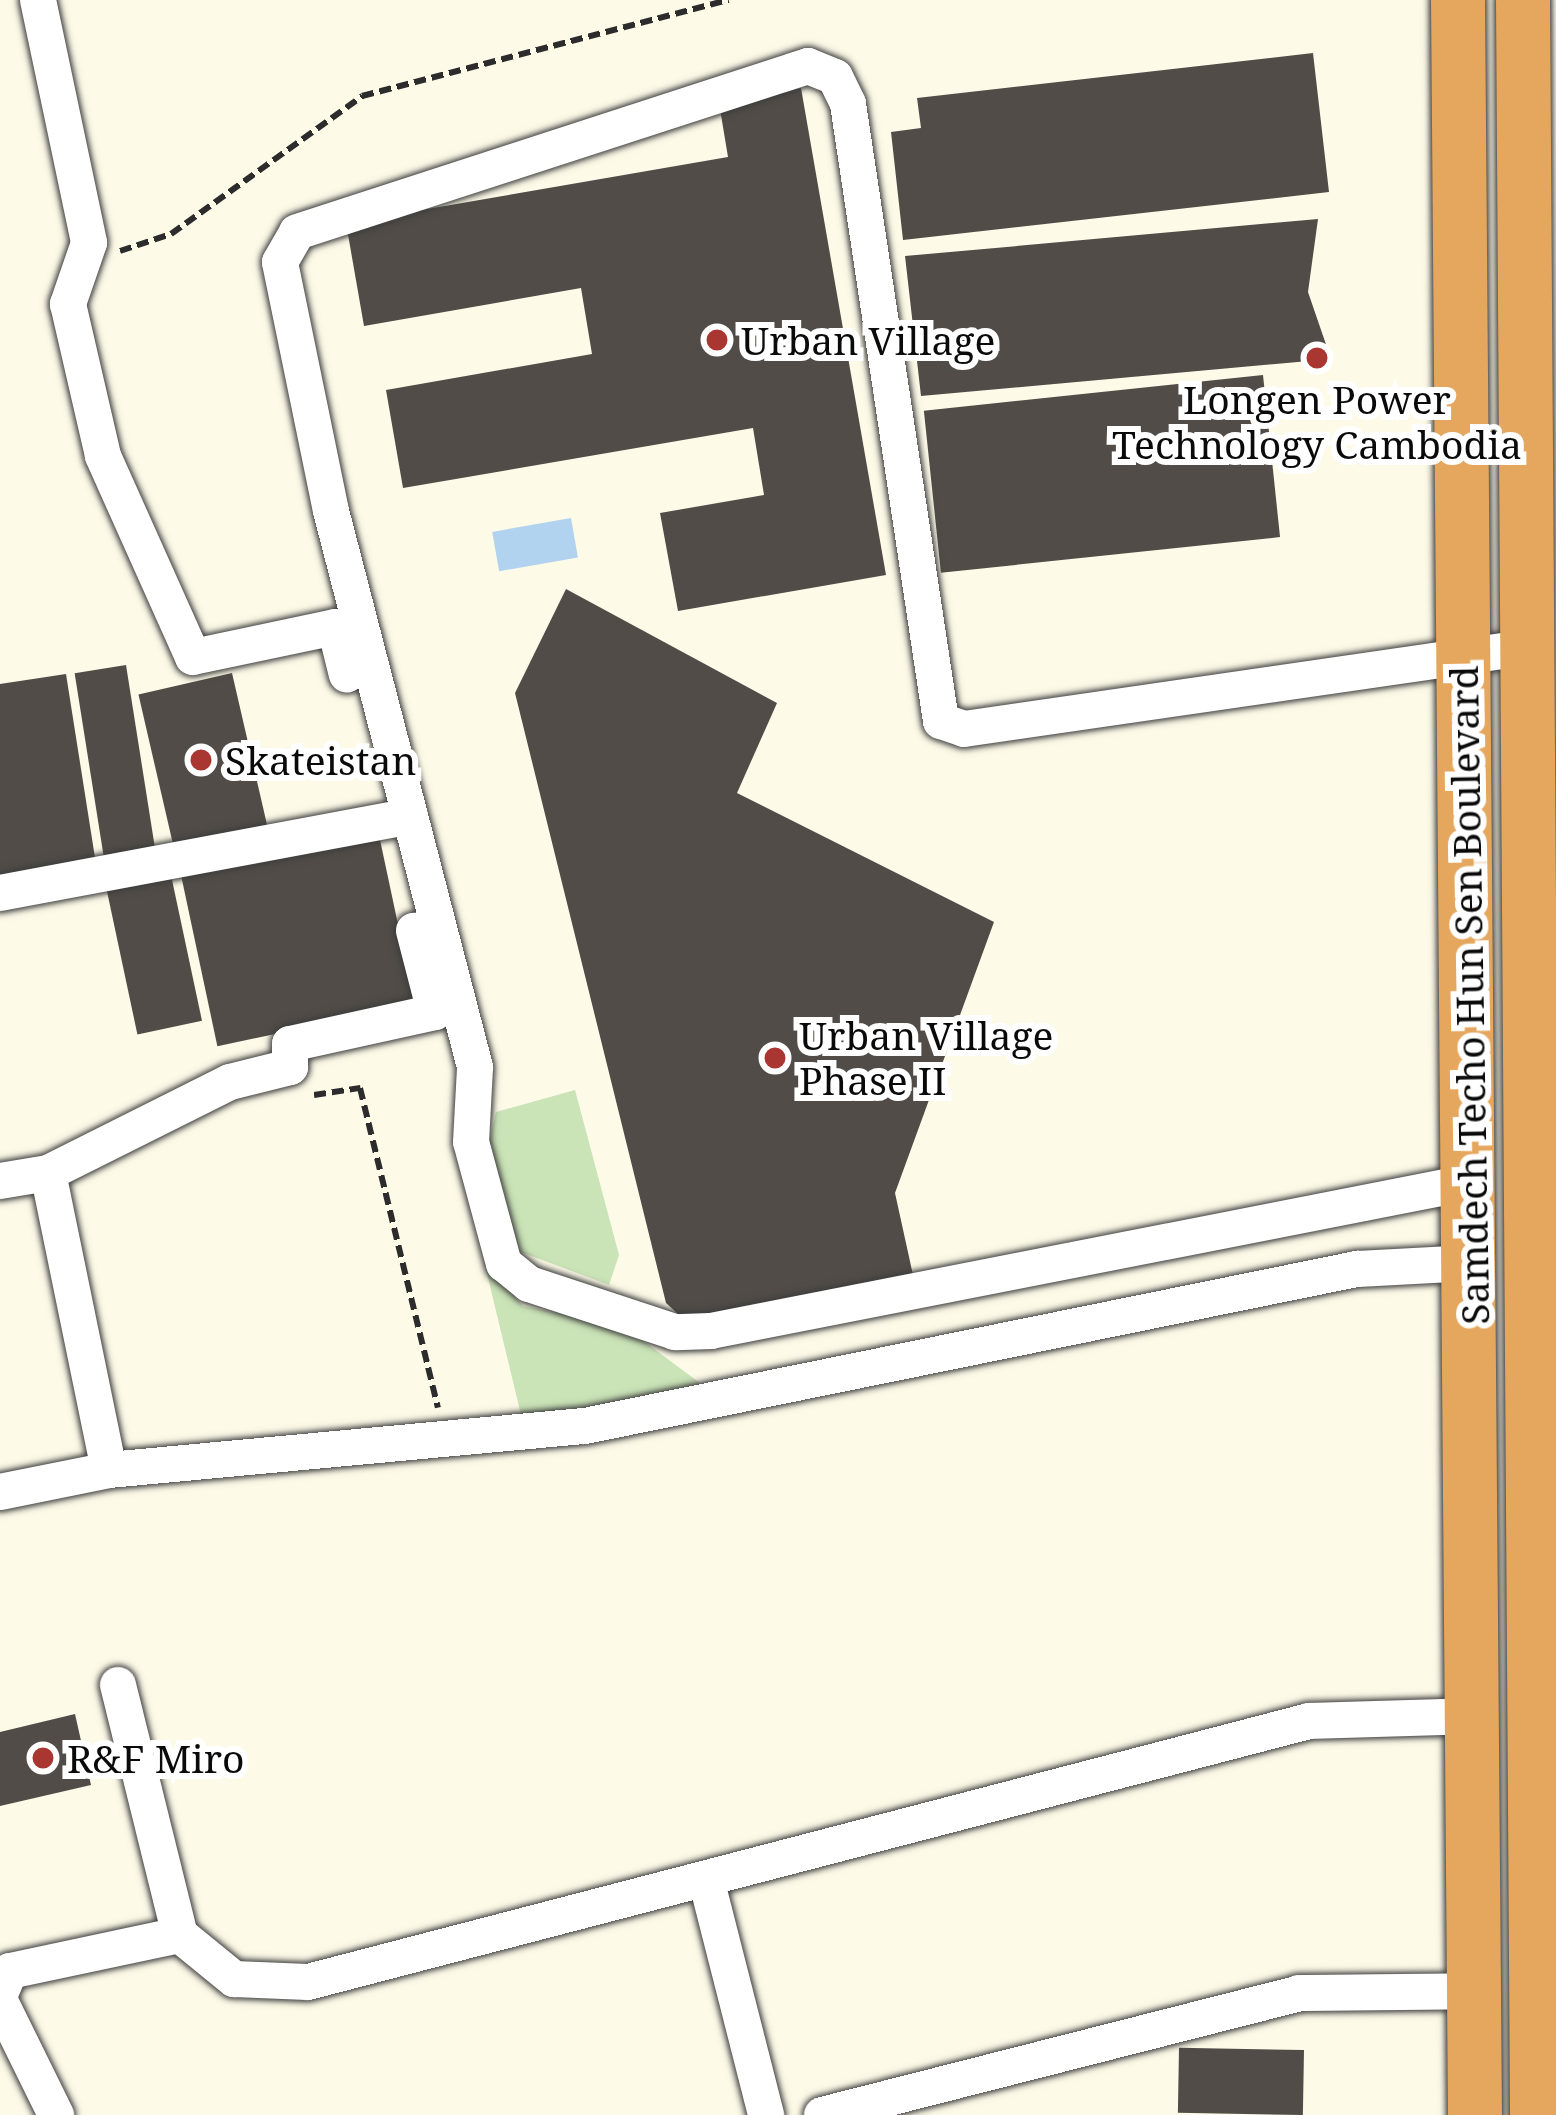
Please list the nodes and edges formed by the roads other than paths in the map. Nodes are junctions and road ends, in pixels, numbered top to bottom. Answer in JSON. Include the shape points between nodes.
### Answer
{"nodes":[{"id":1,"x":38,"y":0,"type":"edge"},
{"id":2,"x":1458,"y":0,"type":"edge"},
{"id":3,"x":1523,"y":0,"type":"edge"},
{"id":4,"x":1541,"y":266,"type":"edge"},
{"id":5,"x":1530,"y":647,"type":"junction"},
{"id":6,"x":1465,"y":657,"type":"junction"},
{"id":7,"x":398,"y":820,"type":"junction"},
{"id":8,"x":0,"y":892,"type":"edge"},
{"id":9,"x":48,"y":1173,"type":"junction"},
{"id":10,"x":0,"y":1181,"type":"edge"},
{"id":11,"x":1471,"y":1182,"type":"junction"},
{"id":12,"x":1471,"y":1263,"type":"junction"},
{"id":13,"x":110,"y":1470,"type":"junction"},
{"id":14,"x":0,"y":1492,"type":"edge"},
{"id":15,"x":118,"y":1685,"type":"dead end"},
{"id":16,"x":1548,"y":1714,"type":"edge"},
{"id":17,"x":1476,"y":1716,"type":"junction"},
{"id":18,"x":706,"y":1879,"type":"junction"},
{"id":19,"x":180,"y":1935,"type":"junction"},
{"id":20,"x":1550,"y":1990,"type":"edge"},
{"id":21,"x":1478,"y":1991,"type":"junction"},
{"id":22,"x":0,"y":1997,"type":"edge"},
{"id":23,"x":56,"y":2115,"type":"edge"},
{"id":24,"x":766,"y":2115,"type":"edge"},
{"id":25,"x":822,"y":2115,"type":"edge"},
{"id":26,"x":1456,"y":2115,"type":"edge"},
{"id":27,"x":1475,"y":2115,"type":"edge"},
{"id":28,"x":1537,"y":2115,"type":"edge"},
{"id":29,"x":1556,"y":2115,"type":"edge"}],
"edges":[{"from":1,"to":7,"type":"street","via":[[87,255],[68,304],[103,456],[193,657],[335,627]]},
{"from":2,"to":6,"type":"highway","name":"Samdech Techo Hun Sen Boulevard"},
{"from":3,"to":4,"type":"highway","name":"Samdech Techo Hun Sen Boulevard"},
{"from":4,"to":5,"type":"highway","name":"Samdech Techo Hun Sen Boulevard"},
{"from":5,"to":6,"type":"street"},
{"from":5,"to":16,"type":"highway","name":"Samdech Techo Hun Sen Boulevard"},
{"from":6,"to":7,"type":"street","via":[[964,729],[940,721],[848,104],[835,77],[808,66],[297,232],[285,246],[331,511]]},
{"from":6,"to":11,"type":"highway","name":"Samdech Techo Hun Sen Boulevard"},
{"from":7,"to":8,"type":"street"},
{"from":7,"to":9,"type":"street","via":[[435,1012],[290,1044],[290,1067],[230,1082]]},
{"from":7,"to":11,"type":"street","via":[[475,1067],[471,1142],[504,1264],[530,1284],[675,1332],[711,1331]]},
{"from":9,"to":10,"type":"street"},
{"from":9,"to":13,"type":"street"},
{"from":11,"to":12,"type":"highway","name":"Samdech Techo Hun Sen Boulevard"},
{"from":12,"to":13,"type":"street","via":[[1358,1269],[585,1426]]},
{"from":12,"to":17,"type":"highway","name":"Samdech Techo Hun Sen Boulevard"},
{"from":13,"to":14,"type":"street"},
{"from":15,"to":19,"type":"street"},
{"from":16,"to":20,"type":"highway","name":"Samdech Techo Hun Sen Boulevard"},
{"from":17,"to":18,"type":"street","via":[[1309,1721]]},
{"from":17,"to":21,"type":"highway","name":"Samdech Techo Hun Sen Boulevard"},
{"from":18,"to":19,"type":"street","via":[[308,1982],[235,1979]]},
{"from":18,"to":24,"type":"street"},
{"from":19,"to":22,"type":"street","via":[[10,1970]]},
{"from":20,"to":28,"type":"highway"},
{"from":20,"to":29,"type":"highway"},
{"from":21,"to":25,"type":"street","via":[[1299,1993]]},
{"from":21,"to":26,"type":"highway"},
{"from":21,"to":27,"type":"highway"},
{"from":22,"to":23,"type":"street"}]}
